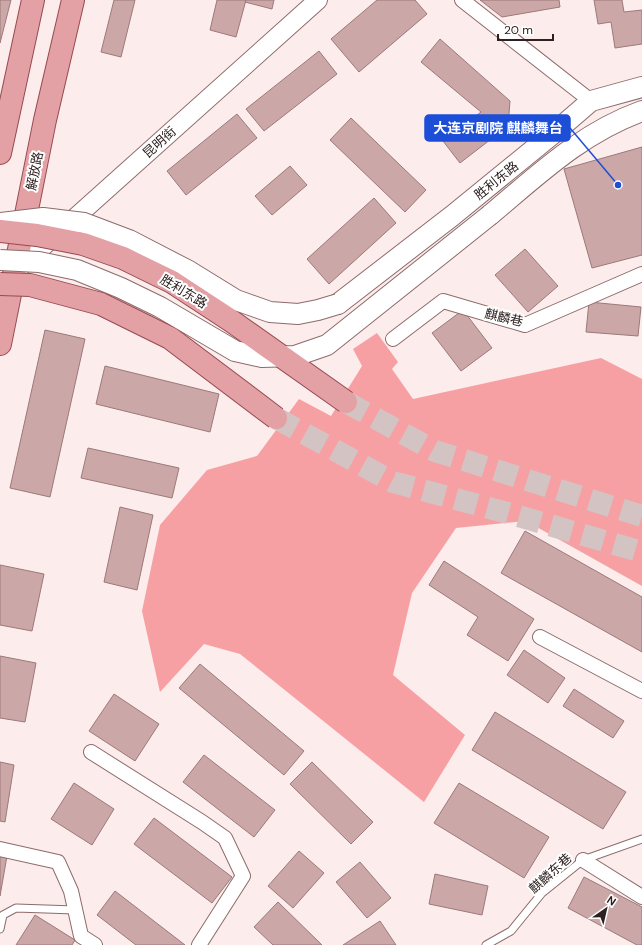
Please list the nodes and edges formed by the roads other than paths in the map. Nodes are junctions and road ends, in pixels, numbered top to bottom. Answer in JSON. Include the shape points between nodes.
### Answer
{"nodes":[{"id":1,"x":33,"y":0,"type":"edge"},
{"id":2,"x":73,"y":0,"type":"edge"},
{"id":3,"x":318,"y":0,"type":"edge"},
{"id":4,"x":462,"y":0,"type":"edge"},
{"id":5,"x":642,"y":87,"type":"edge"},
{"id":6,"x":592,"y":101,"type":"junction"},
{"id":7,"x":642,"y":111,"type":"edge"},
{"id":8,"x":0,"y":153,"type":"edge"},
{"id":9,"x":0,"y":223,"type":"edge"},
{"id":10,"x":0,"y":231,"type":"edge"},
{"id":11,"x":642,"y":274,"type":"edge"},
{"id":12,"x":4,"y":275,"type":"edge"},
{"id":13,"x":393,"y":339,"type":"dead end"},
{"id":14,"x":0,"y":344,"type":"edge"},
{"id":15,"x":346,"y":402,"type":"tunnel mouth"},
{"id":16,"x":276,"y":418,"type":"tunnel mouth"},
{"id":17,"x":540,"y":637,"type":"dead end"},
{"id":18,"x":642,"y":691,"type":"edge"},
{"id":19,"x":91,"y":752,"type":"dead end"},
{"id":20,"x":642,"y":839,"type":"edge"},
{"id":21,"x":0,"y":850,"type":"edge"},
{"id":22,"x":583,"y":860,"type":"junction"},
{"id":23,"x":642,"y":897,"type":"edge"},
{"id":24,"x":75,"y":910,"type":"junction"},
{"id":25,"x":0,"y":929,"type":"edge"},
{"id":26,"x":95,"y":945,"type":"edge"},
{"id":27,"x":199,"y":945,"type":"edge"},
{"id":28,"x":486,"y":945,"type":"edge"}],
"edges":[{"from":1,"to":8,"type":"main road"},
{"from":2,"to":12,"type":"main road","name":"解放路"},
{"from":3,"to":12,"type":"street","name":"昆明街"},
{"from":4,"to":6,"type":"street"},
{"from":5,"to":6,"type":"main road","name":"胜利东路"},
{"from":6,"to":9,"type":"main road","name":"胜利东路","bridge":true,"via":[[452,216],[338,304],[318,310],[298,314],[270,312],[236,300],[189,271],[129,240],[84,223],[43,218]]},
{"from":7,"to":12,"type":"main road","bridge":true,"via":[[594,133],[566,151],[490,216],[327,345],[295,356],[262,357],[235,351],[160,307],[77,270],[38,262]]},
{"from":10,"to":15,"type":"main road","name":"胜利东路","bridge":true,"via":[[83,244],[123,258],[172,282]]},
{"from":11,"to":13,"type":"street","name":"麒麟巷","via":[[525,325],[443,301]]},
{"from":12,"to":14,"type":"main road","name":"解放路"},
{"from":12,"to":16,"type":"main road","bridge":true,"via":[[30,285],[101,304],[170,338]]},
{"from":17,"to":18,"type":"street"},
{"from":19,"to":27,"type":"street","via":[[225,838],[243,876]]},
{"from":20,"to":22,"type":"lane","name":"麒麟东巷"},
{"from":21,"to":24,"type":"street","via":[[58,862],[71,891]]},
{"from":22,"to":23,"type":"street"},
{"from":22,"to":28,"type":"lane","name":"麒麟东巷","via":[[542,893],[511,931]]},
{"from":24,"to":25,"type":"lane","via":[[16,908],[2,915]]},
{"from":24,"to":26,"type":"street","via":[[81,936]]}]}
